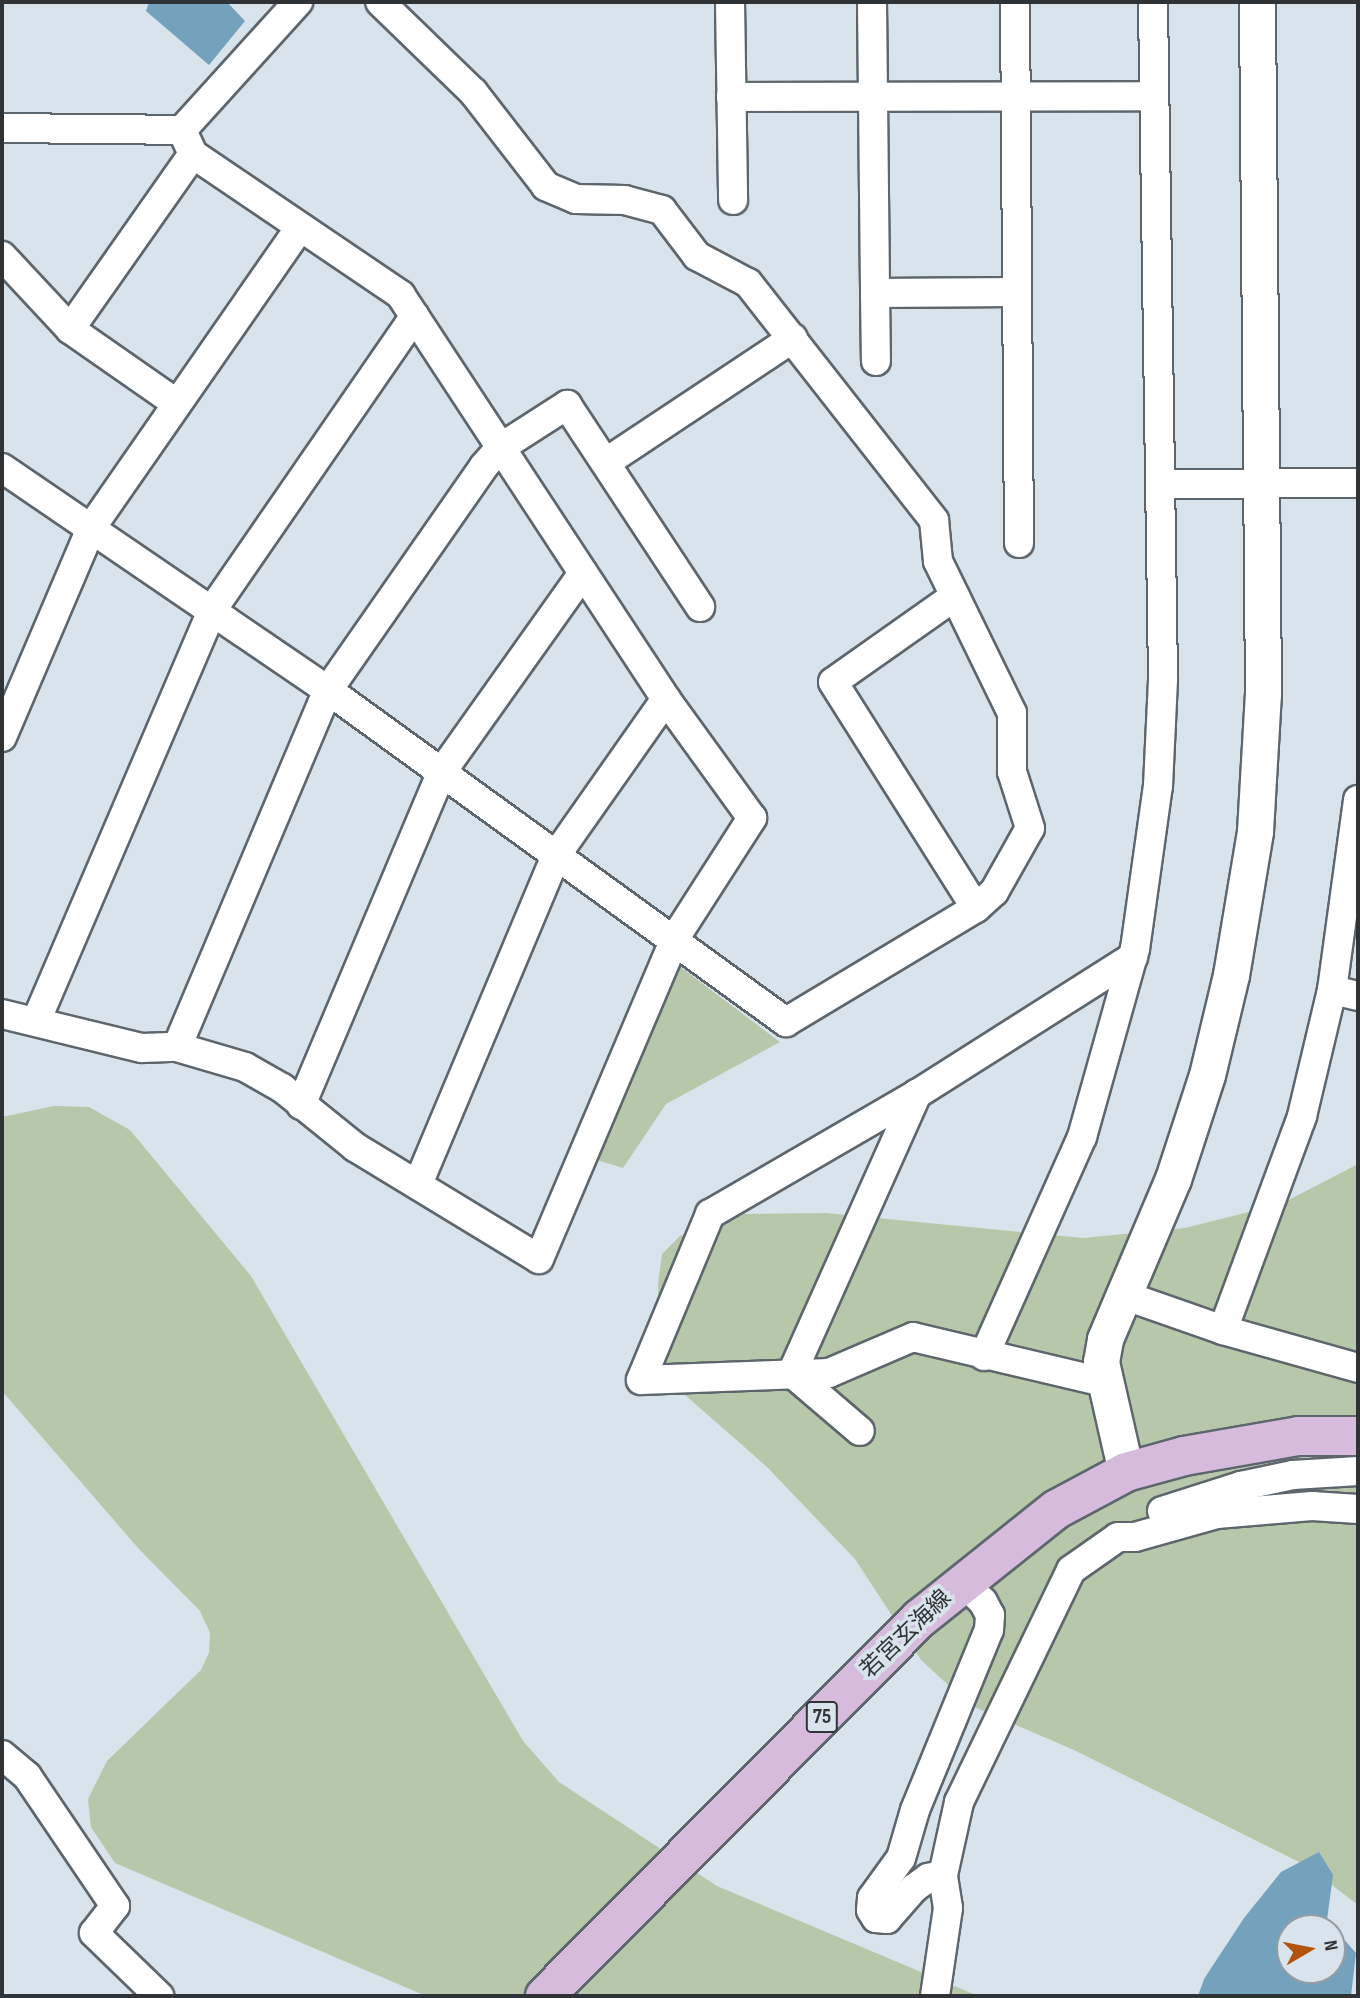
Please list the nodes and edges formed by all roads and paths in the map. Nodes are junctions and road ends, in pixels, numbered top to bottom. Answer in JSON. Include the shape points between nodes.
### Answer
{"nodes":[{"id":1,"x":298,"y":2,"type":"edge"},
{"id":2,"x":380,"y":2,"type":"edge"},
{"id":3,"x":730,"y":2,"type":"edge"},
{"id":4,"x":872,"y":2,"type":"edge"},
{"id":5,"x":1015,"y":2,"type":"edge"},
{"id":6,"x":1153,"y":2,"type":"edge"},
{"id":7,"x":1258,"y":2,"type":"edge"},
{"id":8,"x":1016,"y":94,"type":"junction"},
{"id":9,"x":873,"y":96,"type":"junction"},
{"id":10,"x":1153,"y":96,"type":"junction"},
{"id":11,"x":731,"y":97,"type":"junction"},
{"id":12,"x":2,"y":128,"type":"edge"},
{"id":13,"x":188,"y":142,"type":"junction"},
{"id":14,"x":733,"y":200,"type":"dead end"},
{"id":15,"x":300,"y":227,"type":"junction"},
{"id":16,"x":2,"y":256,"type":"edge"},
{"id":17,"x":1017,"y":292,"type":"junction"},
{"id":18,"x":874,"y":293,"type":"junction"},
{"id":19,"x":415,"y":316,"type":"junction"},
{"id":20,"x":70,"y":329,"type":"junction"},
{"id":21,"x":793,"y":338,"type":"junction"},
{"id":22,"x":876,"y":361,"type":"dead end"},
{"id":23,"x":176,"y":403,"type":"junction"},
{"id":24,"x":500,"y":449,"type":"junction"},
{"id":25,"x":608,"y":461,"type":"junction"},
{"id":26,"x":2,"y":468,"type":"edge"},
{"id":27,"x":1262,"y":483,"type":"junction"},
{"id":28,"x":1358,"y":483,"type":"edge"},
{"id":29,"x":1162,"y":484,"type":"junction"},
{"id":30,"x":91,"y":528,"type":"junction"},
{"id":31,"x":1019,"y":543,"type":"dead end"},
{"id":32,"x":583,"y":573,"type":"junction"},
{"id":33,"x":955,"y":596,"type":"junction"},
{"id":34,"x":700,"y":607,"type":"dead end"},
{"id":35,"x":212,"y":610,"type":"junction"},
{"id":36,"x":328,"y":690,"type":"junction"},
{"id":37,"x":666,"y":699,"type":"junction"},
{"id":38,"x":2,"y":737,"type":"edge"},
{"id":39,"x":441,"y":773,"type":"junction"},
{"id":40,"x":1358,"y":800,"type":"edge"},
{"id":41,"x":557,"y":854,"type":"junction"},
{"id":42,"x":976,"y":908,"type":"junction"},
{"id":43,"x":675,"y":938,"type":"junction"},
{"id":44,"x":1133,"y":957,"type":"junction"},
{"id":45,"x":1345,"y":993,"type":"edge"},
{"id":46,"x":2,"y":1014,"type":"edge"},
{"id":47,"x":37,"y":1019,"type":"junction"},
{"id":48,"x":177,"y":1047,"type":"junction"},
{"id":49,"x":917,"y":1094,"type":"junction"},
{"id":50,"x":301,"y":1105,"type":"junction"},
{"id":51,"x":418,"y":1184,"type":"junction"},
{"id":52,"x":1126,"y":1296,"type":"junction"},
{"id":53,"x":1223,"y":1330,"type":"junction"},
{"id":54,"x":984,"y":1356,"type":"junction"},
{"id":55,"x":1358,"y":1366,"type":"edge"},
{"id":56,"x":792,"y":1373,"type":"junction"},
{"id":57,"x":1102,"y":1382,"type":"junction"},
{"id":58,"x":860,"y":1431,"type":"dead end"},
{"id":59,"x":1358,"y":1436,"type":"edge"},
{"id":60,"x":1358,"y":1471,"type":"edge"},
{"id":61,"x":1126,"y":1472,"type":"junction"},
{"id":62,"x":1358,"y":1509,"type":"edge"},
{"id":63,"x":1118,"y":1537,"type":"junction"},
{"id":64,"x":962,"y":1581,"type":"junction"},
{"id":65,"x":2,"y":1755,"type":"edge"},
{"id":66,"x":943,"y":1875,"type":"junction"},
{"id":67,"x":159,"y":1996,"type":"edge"},
{"id":68,"x":545,"y":1996,"type":"edge"},
{"id":69,"x":935,"y":1996,"type":"edge"}],
"edges":[{"from":1,"to":13,"type":"street"},
{"from":2,"to":21,"type":"street","via":[[472,92],[546,186],[576,200],[625,200],[662,210],[697,256],[748,283]]},
{"from":3,"to":11,"type":"street"},
{"from":4,"to":9,"type":"street"},
{"from":5,"to":8,"type":"street"},
{"from":6,"to":10,"type":"street"},
{"from":7,"to":27,"type":"street"},
{"from":8,"to":9,"type":"street"},
{"from":8,"to":10,"type":"street"},
{"from":8,"to":17,"type":"street"},
{"from":9,"to":11,"type":"street"},
{"from":9,"to":18,"type":"street"},
{"from":10,"to":29,"type":"street"},
{"from":11,"to":14,"type":"street"},
{"from":12,"to":13,"type":"street"},
{"from":13,"to":15,"type":"street"},
{"from":13,"to":20,"type":"street"},
{"from":15,"to":19,"type":"street","via":[[401,295]]},
{"from":15,"to":23,"type":"street"},
{"from":16,"to":20,"type":"street"},
{"from":17,"to":18,"type":"street"},
{"from":17,"to":31,"type":"street"},
{"from":18,"to":22,"type":"street"},
{"from":19,"to":24,"type":"street"},
{"from":19,"to":35,"type":"street"},
{"from":20,"to":23,"type":"street"},
{"from":21,"to":25,"type":"street"},
{"from":21,"to":33,"type":"street","via":[[934,520],[938,561]]},
{"from":23,"to":30,"type":"street"},
{"from":24,"to":25,"type":"street","via":[[567,405]]},
{"from":24,"to":32,"type":"street"},
{"from":24,"to":36,"type":"street"},
{"from":25,"to":34,"type":"street"},
{"from":26,"to":30,"type":"street"},
{"from":27,"to":28,"type":"street"},
{"from":27,"to":29,"type":"street"},
{"from":27,"to":52,"type":"street","via":[[1263,694],[1249,878],[1207,1074],[1173,1179]]},
{"from":29,"to":44,"type":"street","via":[[1163,678],[1158,786]]},
{"from":30,"to":35,"type":"street"},
{"from":30,"to":38,"type":"street"},
{"from":32,"to":37,"type":"street"},
{"from":32,"to":39,"type":"street"},
{"from":33,"to":42,"type":"street","via":[[1012,713],[1012,772],[1030,828],[994,892]]},
{"from":33,"to":42,"type":"street","via":[[833,682]]},
{"from":35,"to":36,"type":"street"},
{"from":35,"to":47,"type":"street"},
{"from":36,"to":39,"type":"street"},
{"from":36,"to":48,"type":"street"},
{"from":37,"to":41,"type":"street"},
{"from":37,"to":43,"type":"street","via":[[752,818]]},
{"from":39,"to":41,"type":"street"},
{"from":39,"to":50,"type":"street"},
{"from":40,"to":45,"type":"street"},
{"from":41,"to":43,"type":"street"},
{"from":41,"to":51,"type":"street"},
{"from":42,"to":43,"type":"street","via":[[786,1022]]},
{"from":43,"to":51,"type":"street","via":[[539,1259]]},
{"from":44,"to":49,"type":"street"},
{"from":44,"to":54,"type":"street","via":[[1082,1138]]},
{"from":45,"to":53,"type":"street"},
{"from":46,"to":47,"type":"street"},
{"from":47,"to":48,"type":"street","via":[[142,1048]]},
{"from":48,"to":50,"type":"street","via":[[245,1067]]},
{"from":49,"to":56,"type":"street"},
{"from":49,"to":56,"type":"street","via":[[710,1214],[641,1380]]},
{"from":50,"to":51,"type":"street","via":[[355,1147]]},
{"from":52,"to":53,"type":"street"},
{"from":52,"to":57,"type":"street","via":[[1105,1339]]},
{"from":53,"to":55,"type":"street"},
{"from":54,"to":56,"type":"street","via":[[913,1337],[829,1373]]},
{"from":54,"to":57,"type":"street"},
{"from":56,"to":58,"type":"street"},
{"from":57,"to":61,"type":"street"},
{"from":59,"to":61,"type":"main road","name":"若宮玄海線","number":"75","via":[[1299,1436],[1235,1445]]},
{"from":60,"to":63,"type":"street","via":[[1293,1475],[1220,1492],[1160,1512]]},
{"from":61,"to":64,"type":"main road","name":"若宮玄海線","number":"75","via":[[1057,1509]]},
{"from":62,"to":63,"type":"street","via":[[1312,1506],[1217,1514],[1135,1537]]},
{"from":63,"to":66,"type":"street","via":[[1072,1570],[1056,1597],[1041,1640],[959,1802]]},
{"from":64,"to":66,"type":"street","via":[[983,1602],[990,1615],[989,1630],[915,1810],[901,1858],[872,1898],[871,1910],[876,1918],[887,1919],[914,1888]]},
{"from":64,"to":68,"type":"main road","name":"若宮玄海線","number":"75"},
{"from":65,"to":67,"type":"street","via":[[27,1776],[115,1906],[94,1933]]},
{"from":66,"to":69,"type":"street","via":[[948,1908]]}]}
